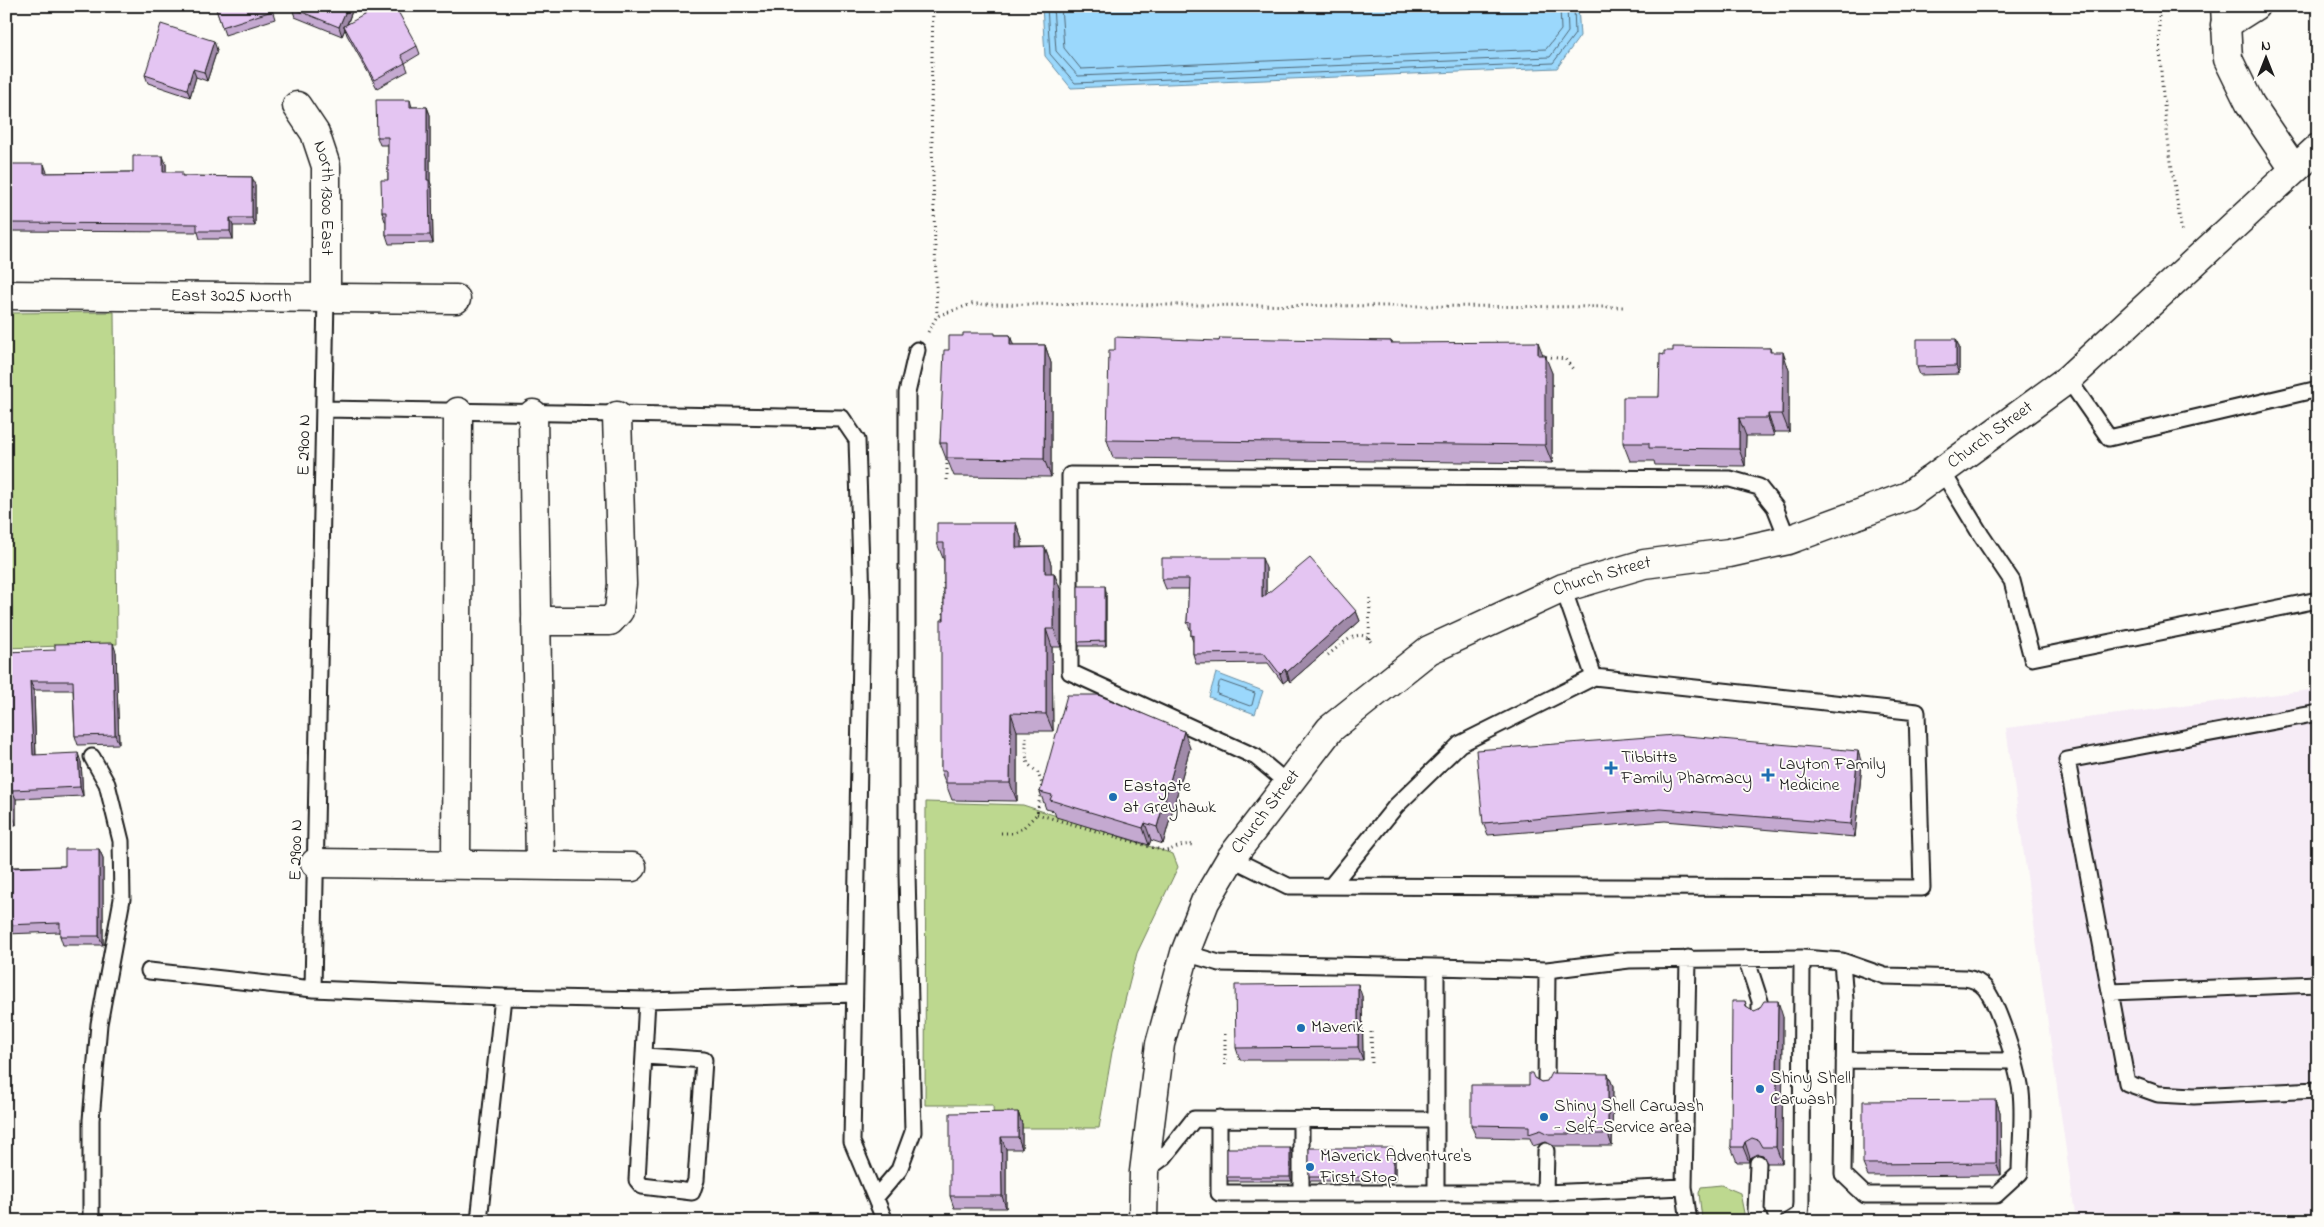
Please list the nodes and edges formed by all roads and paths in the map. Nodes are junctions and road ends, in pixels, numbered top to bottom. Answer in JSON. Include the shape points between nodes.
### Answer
{"nodes":[{"id":1,"x":933,"y":6,"type":"edge"},
{"id":2,"x":2159,"y":6,"type":"edge"},
{"id":3,"x":2255,"y":6,"type":"edge"},
{"id":4,"x":2225,"y":16,"type":"edge"},
{"id":5,"x":297,"y":106,"type":"dead end"},
{"id":6,"x":2318,"y":148,"type":"edge"},
{"id":7,"x":2294,"y":169,"type":"junction"},
{"id":8,"x":2182,"y":233,"type":"dead end"},
{"id":9,"x":6,"y":295,"type":"edge"},
{"id":10,"x":326,"y":296,"type":"junction"},
{"id":11,"x":456,"y":299,"type":"dead end"},
{"id":12,"x":1626,"y":307,"type":"dead end"},
{"id":13,"x":937,"y":316,"type":"junction"},
{"id":14,"x":917,"y":350,"type":"joint"},
{"id":15,"x":1533,"y":356,"type":"edge"},
{"id":16,"x":1573,"y":369,"type":"dead end"},
{"id":17,"x":2068,"y":379,"type":"junction"},
{"id":18,"x":2318,"y":389,"type":"edge"},
{"id":19,"x":324,"y":410,"type":"junction"},
{"id":20,"x":458,"y":412,"type":"junction"},
{"id":21,"x":533,"y":414,"type":"junction"},
{"id":22,"x":617,"y":416,"type":"junction"},
{"id":23,"x":947,"y":453,"type":"edge"},
{"id":24,"x":1942,"y":471,"type":"junction"},
{"id":25,"x":947,"y":483,"type":"edge"},
{"id":26,"x":1788,"y":540,"type":"junction"},
{"id":27,"x":946,"y":572,"type":"edge"},
{"id":28,"x":1564,"y":588,"type":"junction"},
{"id":29,"x":1370,"y":595,"type":"dead end"},
{"id":30,"x":2318,"y":600,"type":"edge"},
{"id":31,"x":536,"y":621,"type":"junction"},
{"id":32,"x":944,"y":632,"type":"edge"},
{"id":33,"x":1369,"y":639,"type":"junction"},
{"id":34,"x":1372,"y":644,"type":"dead end"},
{"id":35,"x":1328,"y":655,"type":"dead end"},
{"id":36,"x":1594,"y":677,"type":"junction"},
{"id":37,"x":2318,"y":713,"type":"edge"},
{"id":38,"x":1026,"y":737,"type":"edge"},
{"id":39,"x":92,"y":757,"type":"dead end"},
{"id":40,"x":1287,"y":783,"type":"junction"},
{"id":41,"x":1037,"y":814,"type":"junction"},
{"id":42,"x":1001,"y":833,"type":"dead end"},
{"id":43,"x":1193,"y":845,"type":"dead end"},
{"id":44,"x":1231,"y":858,"type":"junction"},
{"id":45,"x":315,"y":863,"type":"junction"},
{"id":46,"x":456,"y":864,"type":"junction"},
{"id":47,"x":540,"y":865,"type":"junction"},
{"id":48,"x":632,"y":867,"type":"dead end"},
{"id":49,"x":1331,"y":886,"type":"junction"},
{"id":50,"x":1185,"y":953,"type":"junction"},
{"id":51,"x":1688,"y":958,"type":"junction"},
{"id":52,"x":1746,"y":958,"type":"junction"},
{"id":53,"x":1802,"y":958,"type":"junction"},
{"id":54,"x":1842,"y":961,"type":"junction"},
{"id":55,"x":1436,"y":967,"type":"junction"},
{"id":56,"x":1547,"y":970,"type":"junction"},
{"id":57,"x":149,"y":971,"type":"dead end"},
{"id":58,"x":2318,"y":984,"type":"edge"},
{"id":59,"x":313,"y":989,"type":"junction"},
{"id":60,"x":2110,"y":992,"type":"junction"},
{"id":61,"x":854,"y":994,"type":"junction"},
{"id":62,"x":503,"y":997,"type":"junction"},
{"id":63,"x":647,"y":1000,"type":"junction"},
{"id":64,"x":1760,"y":1017,"type":"edge"},
{"id":65,"x":1225,"y":1030,"type":"dead end"},
{"id":66,"x":1371,"y":1032,"type":"dead end"},
{"id":67,"x":645,"y":1056,"type":"junction"},
{"id":68,"x":1844,"y":1060,"type":"junction"},
{"id":69,"x":2014,"y":1061,"type":"junction"},
{"id":70,"x":1372,"y":1064,"type":"dead end"},
{"id":71,"x":1225,"y":1065,"type":"dead end"},
{"id":72,"x":1546,"y":1085,"type":"edge"},
{"id":73,"x":2318,"y":1090,"type":"edge"},
{"id":74,"x":1219,"y":1118,"type":"junction"},
{"id":75,"x":1301,"y":1119,"type":"junction"},
{"id":76,"x":1436,"y":1120,"type":"junction"},
{"id":77,"x":1546,"y":1151,"type":"edge"},
{"id":78,"x":1758,"y":1163,"type":"edge"},
{"id":79,"x":1144,"y":1172,"type":"junction"},
{"id":80,"x":1684,"y":1188,"type":"junction"},
{"id":81,"x":1301,"y":1193,"type":"junction"},
{"id":82,"x":1436,"y":1193,"type":"junction"},
{"id":83,"x":1545,"y":1193,"type":"junction"},
{"id":84,"x":876,"y":1197,"type":"junction"},
{"id":85,"x":91,"y":1221,"type":"edge"},
{"id":86,"x":478,"y":1221,"type":"edge"},
{"id":87,"x":885,"y":1221,"type":"edge"},
{"id":88,"x":1143,"y":1221,"type":"edge"},
{"id":89,"x":1689,"y":1221,"type":"edge"},
{"id":90,"x":1760,"y":1221,"type":"edge"},
{"id":91,"x":1790,"y":1221,"type":"edge"}],
"edges":[{"from":1,"to":13,"type":"path","via":[[931,107]]},
{"from":2,"to":8,"type":"path","via":[[2158,42],[2168,142]]},
{"from":3,"to":4,"type":"street"},
{"from":4,"to":7,"type":"street","via":[[2228,59],[2250,104]]},
{"from":5,"to":10,"type":"street","name":"North 1300 East","via":[[315,133],[326,166]]},
{"from":6,"to":7,"type":"street","name":"Church Street"},
{"from":7,"to":17,"type":"street","name":"Church Street"},
{"from":9,"to":10,"type":"street","name":"East 3025 North"},
{"from":10,"to":11,"type":"street","name":"East 3025 North"},
{"from":10,"to":19,"type":"lane","name":"E 2900 N"},
{"from":12,"to":13,"type":"path","via":[[972,304]]},
{"from":13,"to":14,"type":"path"},
{"from":14,"to":84,"type":"lane","via":[[907,393],[908,874],[913,1132],[899,1170]]},
{"from":15,"to":16,"type":"path","via":[[1566,360]]},
{"from":17,"to":18,"type":"lane","via":[[2109,438]]},
{"from":17,"to":24,"type":"street","name":"Church Street"},
{"from":19,"to":20,"type":"lane"},
{"from":19,"to":45,"type":"lane","name":"E 2900 N"},
{"from":20,"to":21,"type":"lane"},
{"from":20,"to":46,"type":"street"},
{"from":21,"to":22,"type":"lane"},
{"from":21,"to":31,"type":"street"},
{"from":22,"to":31,"type":"street","via":[[622,584],[618,611],[610,621]]},
{"from":22,"to":61,"type":"lane","via":[[842,418],[857,440],[862,599]]},
{"from":23,"to":25,"type":"path"},
{"from":24,"to":26,"type":"street","name":"Church Street","via":[[1908,496]]},
{"from":24,"to":30,"type":"lane","via":[[2012,581],[2032,658]]},
{"from":26,"to":28,"type":"street","name":"Church Street","via":[[1729,553],[1644,564]]},
{"from":26,"to":40,"type":"lane","via":[[1775,507],[1759,487],[1730,479],[1070,475],[1070,672],[1256,757]]},
{"from":27,"to":32,"type":"path"},
{"from":28,"to":36,"type":"lane"},
{"from":28,"to":40,"type":"street","name":"Church Street","via":[[1428,650],[1330,729]]},
{"from":29,"to":33,"type":"path"},
{"from":31,"to":47,"type":"street"},
{"from":33,"to":34,"type":"path"},
{"from":33,"to":35,"type":"path","via":[[1352,636]]},
{"from":36,"to":49,"type":"lane","via":[[1460,744],[1396,806]]},
{"from":36,"to":49,"type":"lane","via":[[1918,712],[1922,888]]},
{"from":37,"to":60,"type":"lane","via":[[2067,760]]},
{"from":38,"to":41,"type":"path","via":[[1028,764],[1038,773],[1042,784]]},
{"from":39,"to":85,"type":"lane","via":[[107,784],[121,842],[122,899],[99,1024],[91,1120]]},
{"from":40,"to":44,"type":"street","name":"Church Street"},
{"from":41,"to":42,"type":"path","via":[[1014,833]]},
{"from":41,"to":43,"type":"path","via":[[1165,851],[1178,845]]},
{"from":44,"to":49,"type":"lane","via":[[1288,886]]},
{"from":44,"to":50,"type":"street","name":"Church Street","via":[[1205,902]]},
{"from":45,"to":46,"type":"street"},
{"from":45,"to":59,"type":"lane","name":"E 2900 N"},
{"from":46,"to":47,"type":"street"},
{"from":47,"to":48,"type":"street"},
{"from":50,"to":55,"type":"lane","via":[[1219,963]]},
{"from":50,"to":79,"type":"street","name":"Church Street","via":[[1160,1044]]},
{"from":51,"to":52,"type":"lane"},
{"from":51,"to":56,"type":"lane","via":[[1629,960]]},
{"from":51,"to":80,"type":"lane"},
{"from":52,"to":53,"type":"lane"},
{"from":52,"to":64,"type":"lane","via":[[1760,1001]]},
{"from":53,"to":54,"type":"lane"},
{"from":53,"to":91,"type":"lane","via":[[1801,1203],[1800,1214]]},
{"from":54,"to":68,"type":"lane"},
{"from":54,"to":69,"type":"lane","via":[[1885,976],[1976,980],[1985,988]]},
{"from":55,"to":56,"type":"lane"},
{"from":55,"to":76,"type":"lane"},
{"from":56,"to":72,"type":"lane"},
{"from":57,"to":59,"type":"lane"},
{"from":58,"to":60,"type":"lane"},
{"from":59,"to":62,"type":"lane"},
{"from":60,"to":73,"type":"lane","via":[[2127,1082],[2158,1094],[2194,1096]]},
{"from":61,"to":63,"type":"lane"},
{"from":61,"to":84,"type":"lane","via":[[852,1142]]},
{"from":62,"to":63,"type":"lane"},
{"from":62,"to":86,"type":"lane"},
{"from":63,"to":67,"type":"lane"},
{"from":65,"to":71,"type":"path"},
{"from":66,"to":70,"type":"path"},
{"from":67,"to":67,"type":"lane","via":[[637,1180],[642,1186],[692,1192],[696,1180],[704,1060]]},
{"from":68,"to":69,"type":"lane"},
{"from":68,"to":69,"type":"lane","via":[[1842,1174],[1865,1195],[1996,1195],[2020,1173],[2021,1093]]},
{"from":74,"to":75,"type":"lane"},
{"from":74,"to":79,"type":"lane","via":[[1194,1118],[1164,1157]]},
{"from":74,"to":81,"type":"lane","via":[[1219,1193]]},
{"from":75,"to":76,"type":"lane"},
{"from":75,"to":81,"type":"lane"},
{"from":76,"to":82,"type":"lane"},
{"from":77,"to":83,"type":"lane"},
{"from":78,"to":90,"type":"lane","via":[[1756,1210]]},
{"from":79,"to":88,"type":"street","name":"Church Street"},
{"from":80,"to":83,"type":"lane"},
{"from":80,"to":89,"type":"lane"},
{"from":81,"to":82,"type":"lane"},
{"from":82,"to":83,"type":"lane"},
{"from":84,"to":87,"type":"lane"}]}
